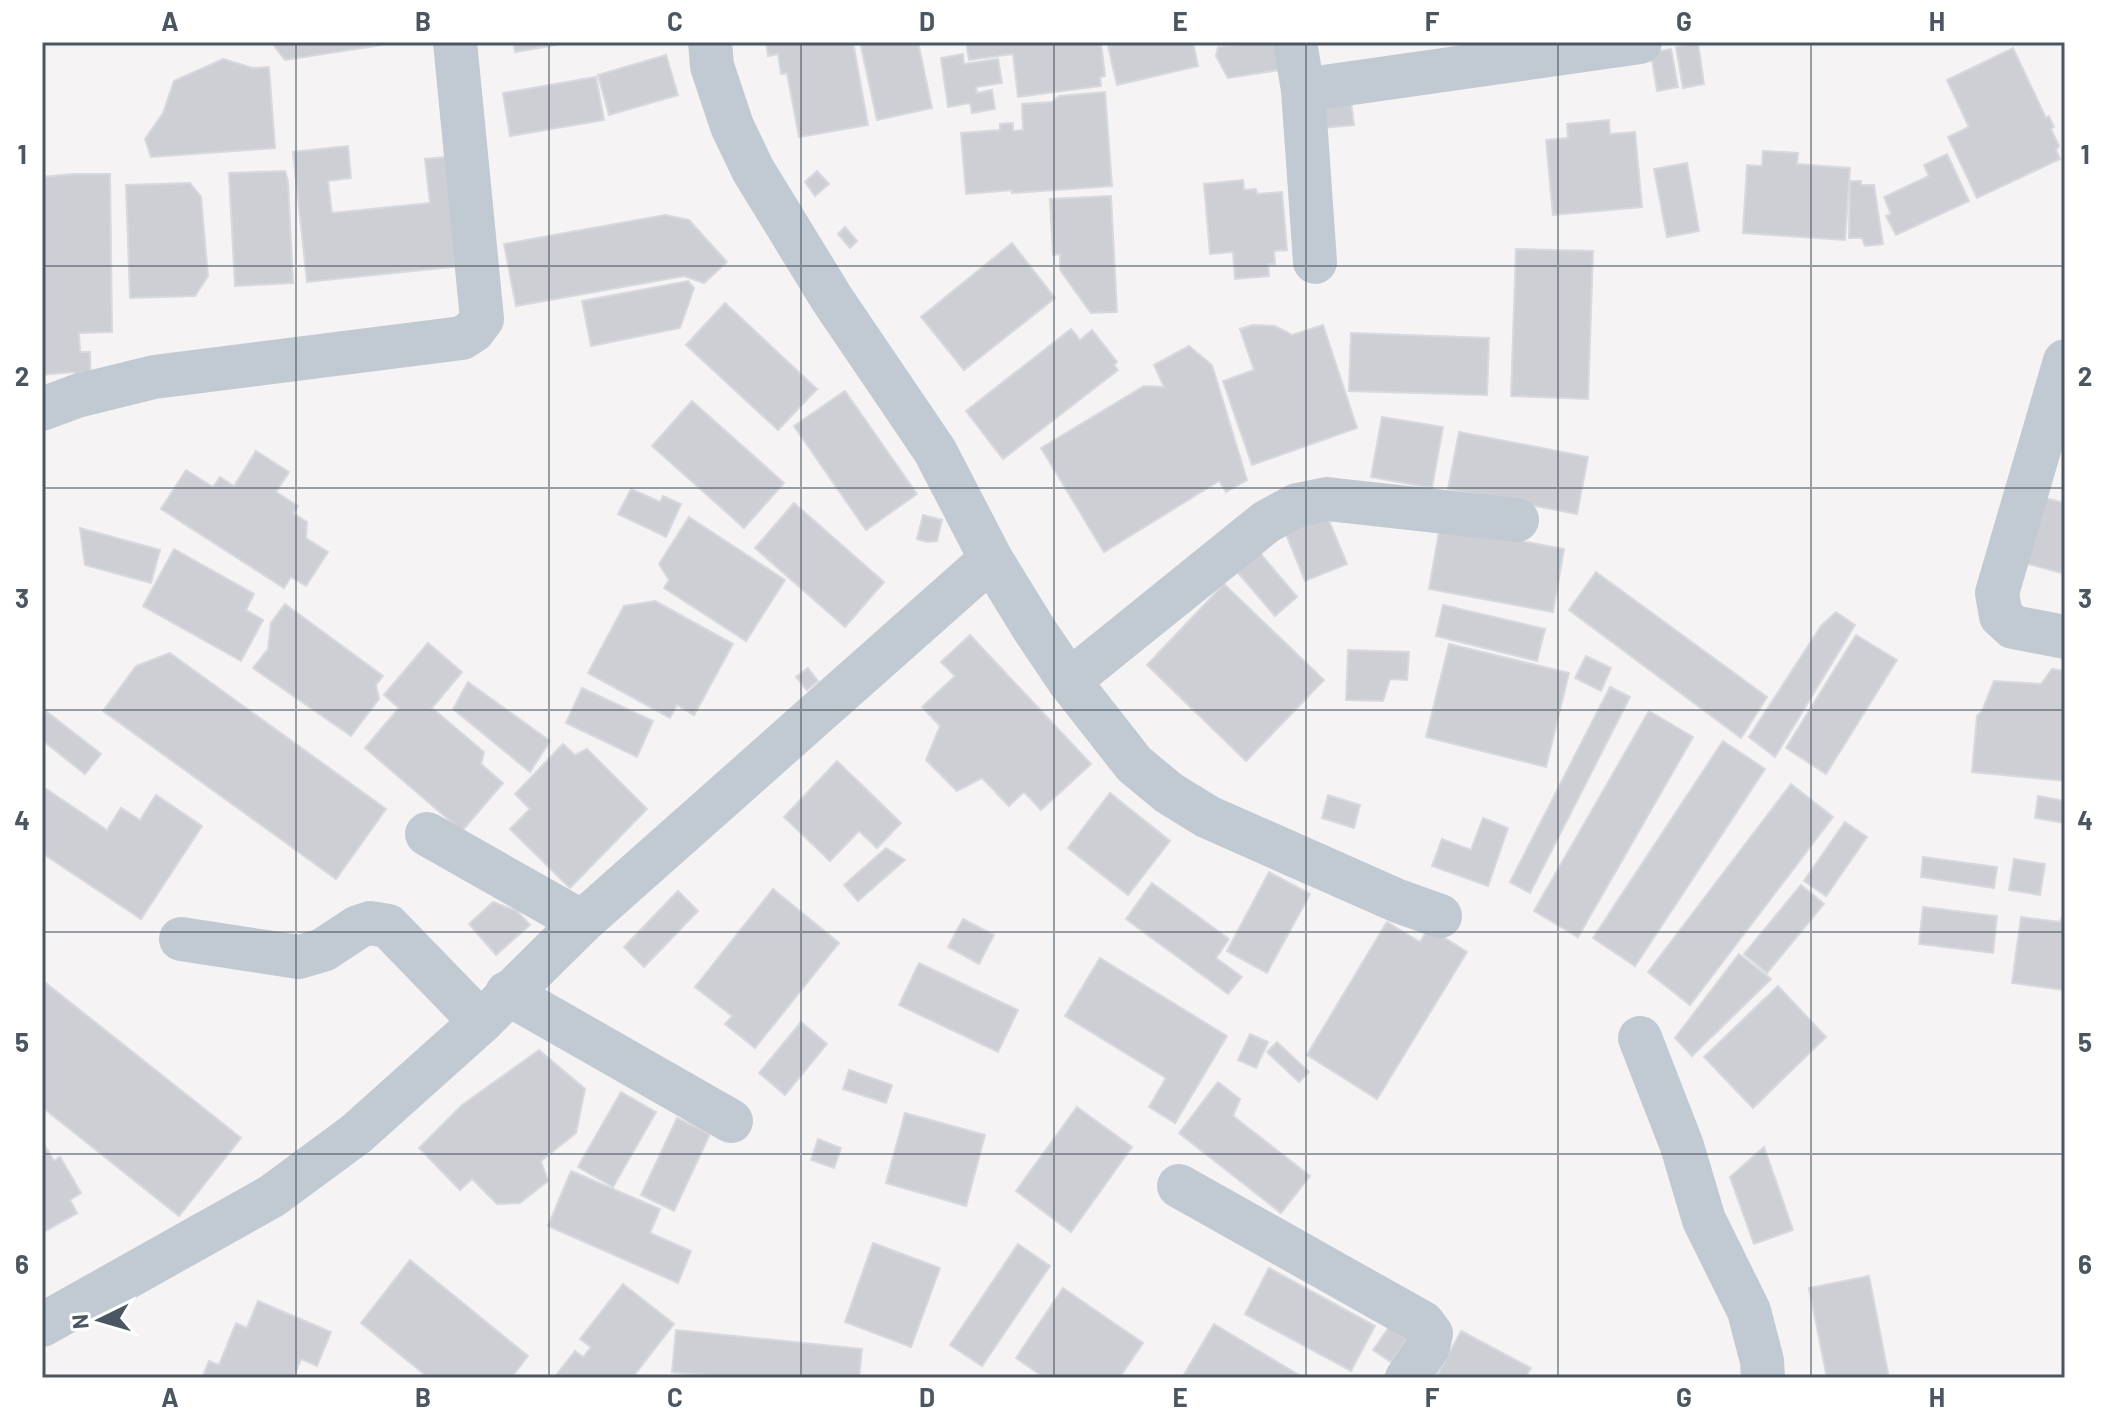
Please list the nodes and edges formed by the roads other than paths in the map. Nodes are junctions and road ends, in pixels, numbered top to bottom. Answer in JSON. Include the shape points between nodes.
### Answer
{"nodes":[{"id":1,"x":455,"y":42,"type":"edge"},
{"id":2,"x":710,"y":42,"type":"edge"},
{"id":3,"x":1295,"y":42,"type":"edge"},
{"id":4,"x":1640,"y":42,"type":"edge"},
{"id":5,"x":1303,"y":90,"type":"junction"},
{"id":6,"x":1315,"y":262,"type":"dead end"},
{"id":7,"x":2065,"y":361,"type":"edge"},
{"id":8,"x":42,"y":409,"type":"edge"},
{"id":9,"x":1517,"y":520,"type":"dead end"},
{"id":10,"x":991,"y":559,"type":"junction"},
{"id":11,"x":2065,"y":637,"type":"edge"},
{"id":12,"x":1069,"y":681,"type":"junction"},
{"id":13,"x":427,"y":834,"type":"dead end"},
{"id":14,"x":1440,"y":916,"type":"dead end"},
{"id":15,"x":582,"y":922,"type":"junction"},
{"id":16,"x":181,"y":939,"type":"dead end"},
{"id":17,"x":494,"y":1008,"type":"junction"},
{"id":18,"x":1640,"y":1038,"type":"dead end"},
{"id":19,"x":731,"y":1121,"type":"dead end"},
{"id":20,"x":1179,"y":1186,"type":"dead end"},
{"id":21,"x":42,"y":1325,"type":"edge"},
{"id":22,"x":1407,"y":1378,"type":"edge"},
{"id":23,"x":1763,"y":1378,"type":"edge"}],
"edges":[{"from":1,"to":8,"type":"street","via":[[482,319],[473,331],[462,338],[154,377]]},
{"from":2,"to":10,"type":"street","via":[[712,66],[732,126],[753,170],[935,451]]},
{"from":3,"to":5,"type":"street"},
{"from":4,"to":5,"type":"street"},
{"from":5,"to":6,"type":"street"},
{"from":7,"to":11,"type":"street","via":[[1997,593],[2001,616],[2013,627]]},
{"from":9,"to":12,"type":"street","via":[[1327,499],[1297,505],[1266,522]]},
{"from":10,"to":12,"type":"street"},
{"from":10,"to":15,"type":"street"},
{"from":12,"to":14,"type":"street","via":[[1134,764],[1169,793],[1260,841]]},
{"from":13,"to":15,"type":"street"},
{"from":15,"to":17,"type":"street"},
{"from":16,"to":17,"type":"street","via":[[299,957],[323,950],[358,927],[388,926]]},
{"from":17,"to":19,"type":"street"},
{"from":17,"to":21,"type":"street","via":[[356,1134],[272,1196]]},
{"from":18,"to":23,"type":"street","via":[[1704,1220],[1749,1311]]},
{"from":20,"to":22,"type":"street","via":[[1423,1323],[1431,1334],[1428,1347]]}]}
